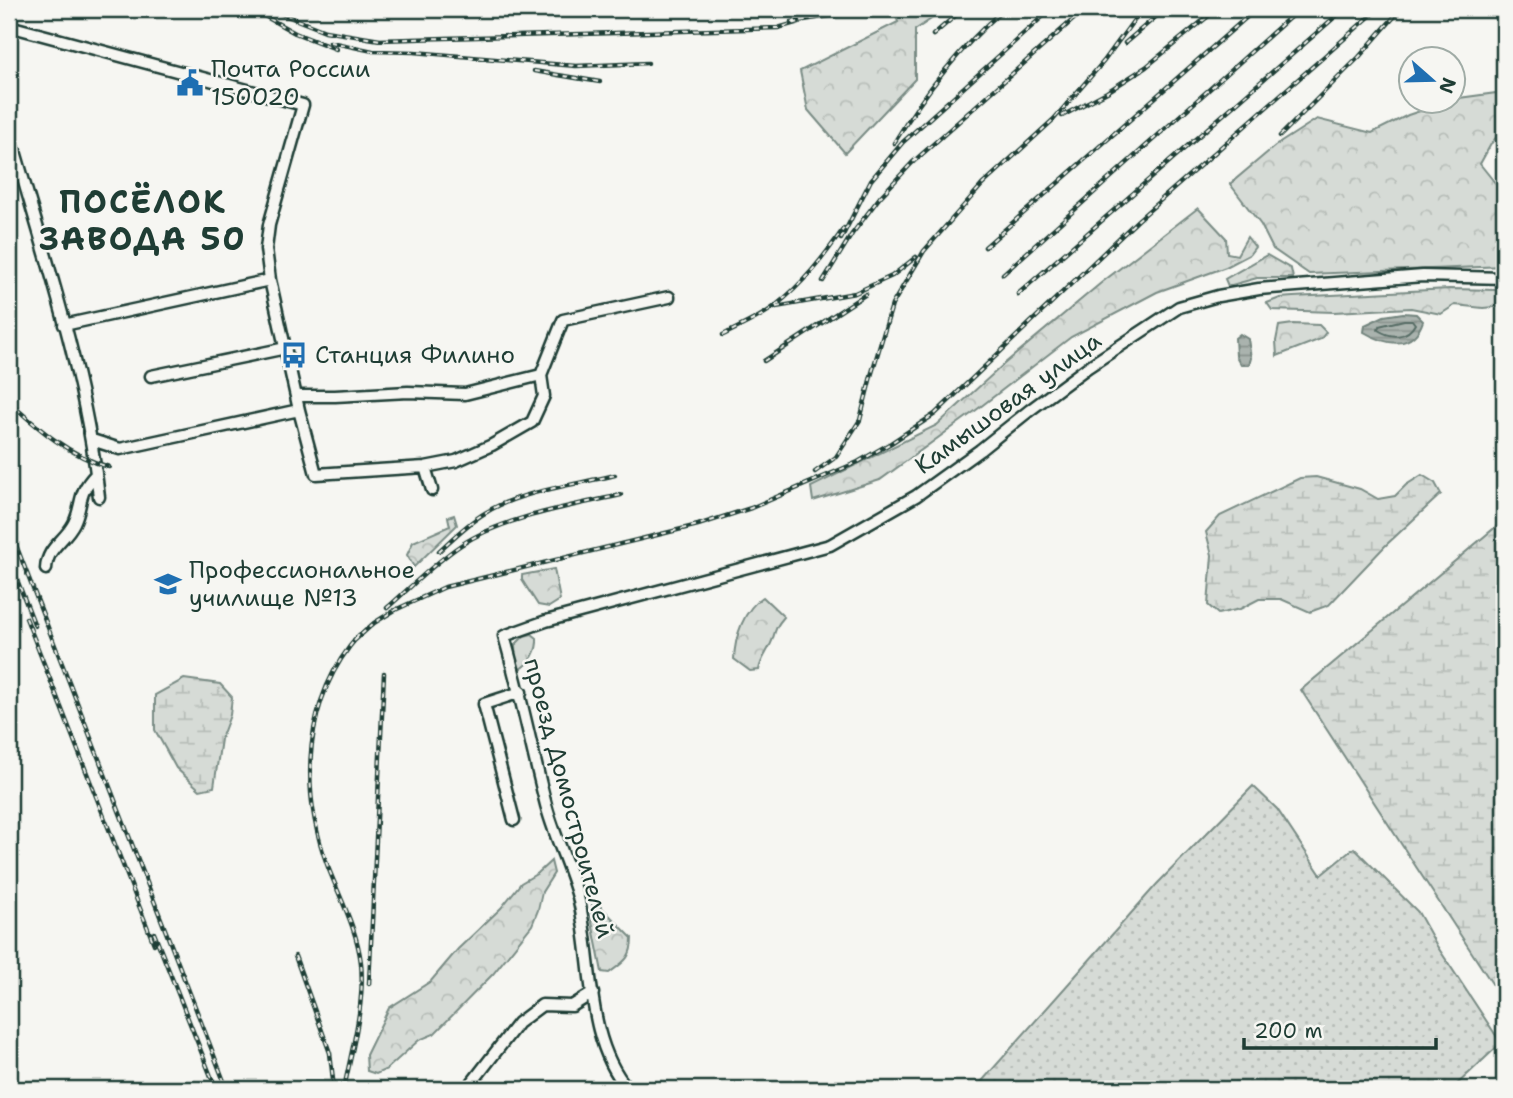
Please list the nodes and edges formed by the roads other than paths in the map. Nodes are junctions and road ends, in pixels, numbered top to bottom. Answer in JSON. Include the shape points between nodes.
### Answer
{"nodes":[{"id":1,"x":9,"y":26,"type":"edge"},
{"id":2,"x":9,"y":148,"type":"edge"},
{"id":3,"x":1504,"y":278,"type":"edge"},
{"id":4,"x":270,"y":280,"type":"junction"},
{"id":5,"x":669,"y":297,"type":"dead end"},
{"id":6,"x":64,"y":325,"type":"junction"},
{"id":7,"x":286,"y":348,"type":"junction"},
{"id":8,"x":541,"y":375,"type":"junction"},
{"id":9,"x":151,"y":376,"type":"dead end"},
{"id":10,"x":296,"y":396,"type":"junction"},
{"id":11,"x":299,"y":410,"type":"junction"},
{"id":12,"x":92,"y":440,"type":"junction"},
{"id":13,"x":425,"y":467,"type":"junction"},
{"id":14,"x":96,"y":474,"type":"junction"},
{"id":15,"x":432,"y":491,"type":"dead end"},
{"id":16,"x":99,"y":497,"type":"dead end"},
{"id":17,"x":46,"y":569,"type":"dead end"},
{"id":18,"x":504,"y":636,"type":"joint"},
{"id":19,"x":521,"y":692,"type":"junction"},
{"id":20,"x":514,"y":820,"type":"dead end"},
{"id":21,"x":593,"y":992,"type":"junction"},
{"id":22,"x":467,"y":1089,"type":"edge"},
{"id":23,"x":628,"y":1089,"type":"edge"}],
"edges":[{"from":1,"to":4,"type":"street","via":[[303,106],[267,233]]},
{"from":2,"to":6,"type":"street","via":[[15,151]]},
{"from":3,"to":18,"type":"street","name":"Камышовая улица","via":[[1423,276],[1259,289],[1179,307],[1079,374],[916,496],[830,545]]},
{"from":4,"to":6,"type":"street"},
{"from":4,"to":7,"type":"street"},
{"from":5,"to":8,"type":"street","via":[[563,320]]},
{"from":6,"to":12,"type":"street"},
{"from":7,"to":9,"type":"street"},
{"from":7,"to":10,"type":"street"},
{"from":8,"to":10,"type":"street","via":[[465,394]]},
{"from":8,"to":13,"type":"street","via":[[544,396],[532,422],[456,461]]},
{"from":10,"to":11,"type":"street"},
{"from":11,"to":12,"type":"street","via":[[120,449]]},
{"from":11,"to":13,"type":"street","via":[[316,474]]},
{"from":12,"to":14,"type":"street"},
{"from":13,"to":15,"type":"street"},
{"from":14,"to":16,"type":"street"},
{"from":14,"to":17,"type":"street","via":[[83,488],[74,524],[47,557]]},
{"from":18,"to":19,"type":"street","name":"проезд Домостроителей"},
{"from":19,"to":20,"type":"street","via":[[484,704]]},
{"from":19,"to":21,"type":"street","name":"проезд Домостроителей","via":[[546,803],[577,895]]},
{"from":21,"to":22,"type":"street","via":[[572,1006],[542,1005],[518,1023]]},
{"from":21,"to":23,"type":"street","name":"проезд Домостроителей","via":[[597,1025],[617,1076]]}]}
